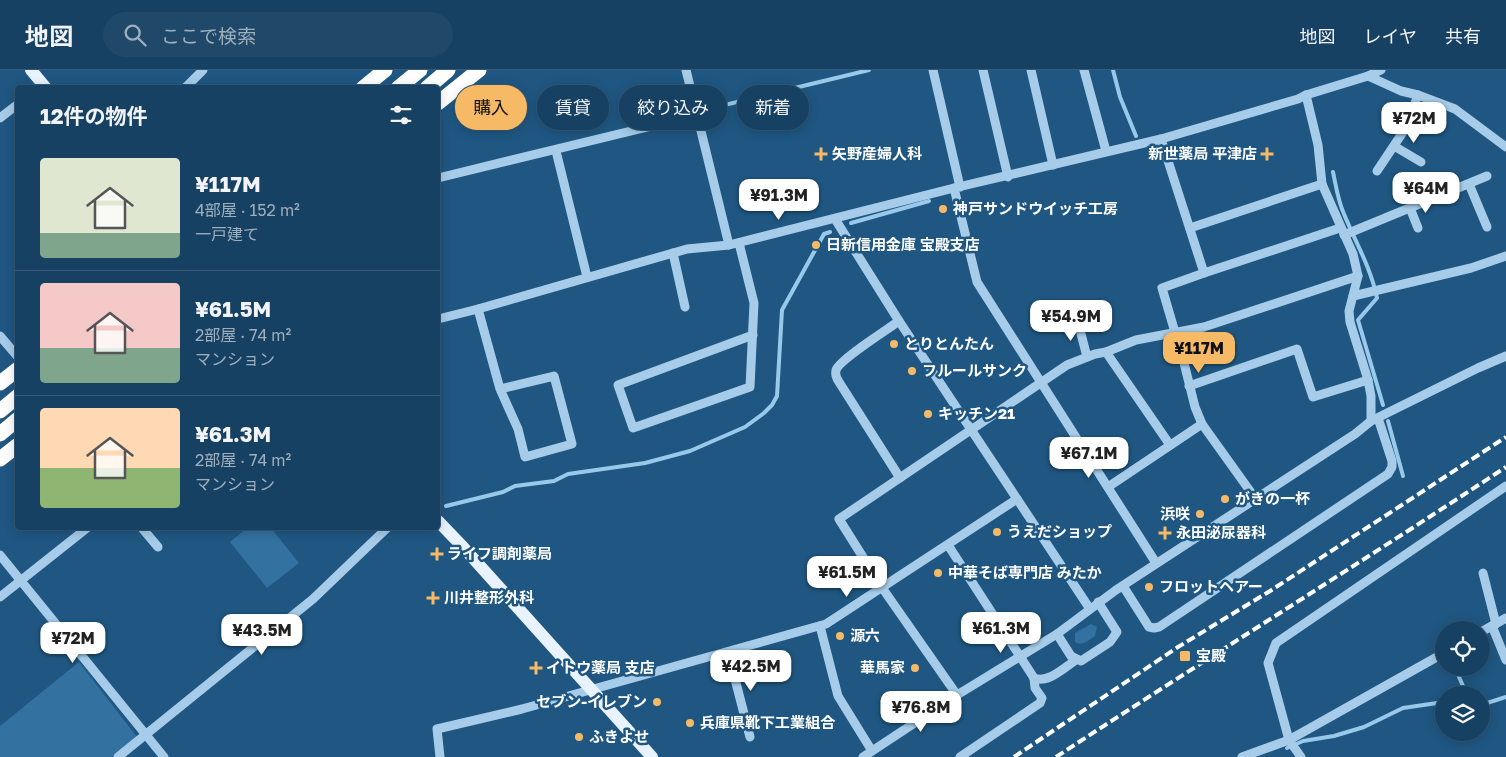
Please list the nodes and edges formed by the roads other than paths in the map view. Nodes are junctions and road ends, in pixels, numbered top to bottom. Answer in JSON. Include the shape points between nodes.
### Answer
{"nodes":[{"id":1,"x":30,"y":70,"type":"edge"},
{"id":2,"x":203,"y":70,"type":"edge"},
{"id":3,"x":385,"y":70,"type":"edge"},
{"id":4,"x":420,"y":70,"type":"edge"},
{"id":5,"x":448,"y":70,"type":"edge"},
{"id":6,"x":479,"y":70,"type":"edge"},
{"id":7,"x":686,"y":70,"type":"edge"},
{"id":8,"x":933,"y":70,"type":"edge"},
{"id":9,"x":983,"y":70,"type":"edge"},
{"id":10,"x":1031,"y":70,"type":"edge"},
{"id":11,"x":1084,"y":70,"type":"edge"},
{"id":12,"x":1381,"y":70,"type":"edge"},
{"id":13,"x":1368,"y":76,"type":"junction"},
{"id":14,"x":41,"y":85,"type":"edge"},
{"id":15,"x":190,"y":85,"type":"edge"},
{"id":16,"x":367,"y":85,"type":"edge"},
{"id":17,"x":402,"y":85,"type":"edge"},
{"id":18,"x":430,"y":85,"type":"edge"},
{"id":19,"x":689,"y":85,"type":"edge"},
{"id":20,"x":1306,"y":95,"type":"junction"},
{"id":21,"x":1418,"y":95,"type":"junction"},
{"id":22,"x":440,"y":101,"type":"edge"},
{"id":23,"x":15,"y":106,"type":"edge"},
{"id":24,"x":0,"y":118,"type":"edge"},
{"id":25,"x":638,"y":130,"type":"edge"},
{"id":26,"x":700,"y":130,"type":"edge"},
{"id":27,"x":1161,"y":139,"type":"junction"},
{"id":28,"x":1394,"y":146,"type":"junction"},
{"id":29,"x":1506,"y":147,"type":"edge"},
{"id":30,"x":1106,"y":151,"type":"junction"},
{"id":31,"x":556,"y":155,"type":"dead end"},
{"id":32,"x":1422,"y":162,"type":"dead end"},
{"id":33,"x":1053,"y":165,"type":"junction"},
{"id":34,"x":1377,"y":171,"type":"dead end"},
{"id":35,"x":1487,"y":176,"type":"dead end"},
{"id":36,"x":1008,"y":177,"type":"junction"},
{"id":37,"x":440,"y":178,"type":"edge"},
{"id":38,"x":1322,"y":184,"type":"junction"},
{"id":39,"x":1469,"y":184,"type":"junction"},
{"id":40,"x":957,"y":188,"type":"junction"},
{"id":41,"x":1410,"y":208,"type":"junction"},
{"id":42,"x":835,"y":218,"type":"junction"},
{"id":43,"x":1487,"y":227,"type":"dead end"},
{"id":44,"x":1190,"y":228,"type":"junction"},
{"id":45,"x":1418,"y":228,"type":"dead end"},
{"id":46,"x":1347,"y":232,"type":"junction"},
{"id":47,"x":739,"y":243,"type":"junction"},
{"id":48,"x":729,"y":246,"type":"junction"},
{"id":49,"x":673,"y":253,"type":"junction"},
{"id":50,"x":1506,"y":256,"type":"edge"},
{"id":51,"x":1204,"y":273,"type":"junction"},
{"id":52,"x":1358,"y":276,"type":"junction"},
{"id":53,"x":587,"y":277,"type":"junction"},
{"id":54,"x":1353,"y":296,"type":"junction"},
{"id":55,"x":685,"y":307,"type":"dead end"},
{"id":56,"x":478,"y":309,"type":"junction"},
{"id":57,"x":440,"y":318,"type":"edge"},
{"id":58,"x":899,"y":321,"type":"junction"},
{"id":59,"x":1078,"y":322,"type":"dead end"},
{"id":60,"x":1175,"y":331,"type":"junction"},
{"id":61,"x":753,"y":335,"type":"junction"},
{"id":62,"x":0,"y":336,"type":"edge"},
{"id":63,"x":1106,"y":352,"type":"junction"},
{"id":64,"x":15,"y":354,"type":"edge"},
{"id":65,"x":1506,"y":356,"type":"edge"},
{"id":66,"x":1086,"y":357,"type":"junction"},
{"id":67,"x":15,"y":371,"type":"edge"},
{"id":68,"x":1368,"y":380,"type":"junction"},
{"id":69,"x":0,"y":383,"type":"edge"},
{"id":70,"x":1041,"y":383,"type":"junction"},
{"id":71,"x":1189,"y":386,"type":"junction"},
{"id":72,"x":500,"y":389,"type":"junction"},
{"id":73,"x":15,"y":398,"type":"edge"},
{"id":74,"x":0,"y":410,"type":"edge"},
{"id":75,"x":1375,"y":419,"type":"junction"},
{"id":76,"x":15,"y":422,"type":"edge"},
{"id":77,"x":1202,"y":424,"type":"junction"},
{"id":78,"x":972,"y":430,"type":"junction"},
{"id":79,"x":0,"y":434,"type":"edge"},
{"id":80,"x":1170,"y":445,"type":"junction"},
{"id":81,"x":15,"y":447,"type":"edge"},
{"id":82,"x":0,"y":459,"type":"edge"},
{"id":83,"x":900,"y":478,"type":"junction"},
{"id":84,"x":1506,"y":486,"type":"edge"},
{"id":85,"x":1108,"y":487,"type":"junction"},
{"id":86,"x":1255,"y":498,"type":"junction"},
{"id":87,"x":1017,"y":499,"type":"junction"},
{"id":88,"x":440,"y":522,"type":"edge"},
{"id":89,"x":84,"y":530,"type":"edge"},
{"id":90,"x":144,"y":530,"type":"edge"},
{"id":91,"x":385,"y":530,"type":"edge"},
{"id":92,"x":948,"y":545,"type":"junction"},
{"id":93,"x":158,"y":547,"type":"dead end"},
{"id":94,"x":0,"y":555,"type":"edge"},
{"id":95,"x":1156,"y":563,"type":"junction"},
{"id":96,"x":1483,"y":573,"type":"dead end"},
{"id":97,"x":20,"y":581,"type":"junction"},
{"id":98,"x":1123,"y":586,"type":"junction"},
{"id":99,"x":883,"y":588,"type":"junction"},
{"id":100,"x":0,"y":597,"type":"edge"},
{"id":101,"x":1098,"y":602,"type":"junction"},
{"id":102,"x":1090,"y":609,"type":"junction"},
{"id":103,"x":1506,"y":618,"type":"edge"},
{"id":104,"x":1494,"y":625,"type":"junction"},
{"id":105,"x":820,"y":626,"type":"junction"},
{"id":106,"x":1490,"y":627,"type":"edge"},
{"id":107,"x":1057,"y":634,"type":"junction"},
{"id":108,"x":728,"y":652,"type":"junction"},
{"id":109,"x":1019,"y":656,"type":"junction"},
{"id":110,"x":1435,"y":658,"type":"edge"},
{"id":111,"x":1076,"y":660,"type":"junction"},
{"id":112,"x":1506,"y":660,"type":"edge"},
{"id":113,"x":1034,"y":678,"type":"junction"},
{"id":114,"x":591,"y":690,"type":"junction"},
{"id":115,"x":957,"y":695,"type":"junction"},
{"id":116,"x":146,"y":734,"type":"junction"},
{"id":117,"x":750,"y":737,"type":"dead end"},
{"id":118,"x":1289,"y":740,"type":"junction"},
{"id":119,"x":872,"y":751,"type":"junction"},
{"id":120,"x":118,"y":757,"type":"edge"},
{"id":121,"x":164,"y":757,"type":"edge"},
{"id":122,"x":440,"y":757,"type":"edge"},
{"id":123,"x":652,"y":757,"type":"edge"},
{"id":124,"x":863,"y":757,"type":"edge"},
{"id":125,"x":960,"y":757,"type":"edge"},
{"id":126,"x":1242,"y":757,"type":"edge"},
{"id":127,"x":1301,"y":757,"type":"edge"}],
"edges":[{"from":1,"to":14,"type":"main road"},
{"from":2,"to":15,"type":"street"},
{"from":3,"to":16,"type":"highway"},
{"from":4,"to":17,"type":"highway"},
{"from":5,"to":18,"type":"highway"},
{"from":6,"to":22,"type":"highway"},
{"from":7,"to":19,"type":"street"},
{"from":8,"to":40,"type":"street"},
{"from":9,"to":36,"type":"street"},
{"from":10,"to":33,"type":"street"},
{"from":11,"to":30,"type":"street"},
{"from":12,"to":13,"type":"street"},
{"from":13,"to":20,"type":"street"},
{"from":13,"to":21,"type":"street"},
{"from":20,"to":27,"type":"street"},
{"from":20,"to":38,"type":"street","via":[[1318,145]]},
{"from":21,"to":28,"type":"street","via":[[1405,129]]},
{"from":21,"to":29,"type":"street","via":[[1455,109]]},
{"from":23,"to":24,"type":"street"},
{"from":25,"to":37,"type":"street"},
{"from":26,"to":48,"type":"street"},
{"from":27,"to":30,"type":"street"},
{"from":27,"to":44,"type":"street"},
{"from":28,"to":32,"type":"street"},
{"from":28,"to":34,"type":"street"},
{"from":30,"to":33,"type":"street"},
{"from":31,"to":53,"type":"street"},
{"from":33,"to":36,"type":"street"},
{"from":35,"to":39,"type":"street"},
{"from":36,"to":40,"type":"street"},
{"from":38,"to":44,"type":"street"},
{"from":38,"to":46,"type":"street"},
{"from":39,"to":41,"type":"street"},
{"from":39,"to":43,"type":"street"},
{"from":40,"to":42,"type":"street"},
{"from":40,"to":70,"type":"street","via":[[977,282]]},
{"from":41,"to":45,"type":"street"},
{"from":41,"to":46,"type":"street"},
{"from":42,"to":47,"type":"street"},
{"from":42,"to":58,"type":"street"},
{"from":44,"to":51,"type":"street"},
{"from":46,"to":51,"type":"street"},
{"from":46,"to":52,"type":"street"},
{"from":47,"to":48,"type":"street"},
{"from":47,"to":61,"type":"street","via":[[754,303]]},
{"from":48,"to":49,"type":"street"},
{"from":49,"to":53,"type":"street"},
{"from":49,"to":55,"type":"street"},
{"from":50,"to":54,"type":"street","via":[[1471,268]]},
{"from":51,"to":60,"type":"street","via":[[1162,288]]},
{"from":52,"to":54,"type":"street"},
{"from":52,"to":60,"type":"street","via":[[1204,327]]},
{"from":53,"to":56,"type":"street"},
{"from":54,"to":68,"type":"street","via":[[1350,322]]},
{"from":56,"to":57,"type":"street"},
{"from":56,"to":72,"type":"street"},
{"from":58,"to":78,"type":"street"},
{"from":58,"to":83,"type":"street","via":[[843,361],[836,375]]},
{"from":59,"to":66,"type":"street"},
{"from":60,"to":63,"type":"street","via":[[1136,340]]},
{"from":60,"to":71,"type":"street"},
{"from":61,"to":61,"type":"street","via":[[750,387],[633,428],[618,384]]},
{"from":62,"to":64,"type":"street"},
{"from":63,"to":66,"type":"street"},
{"from":63,"to":80,"type":"street"},
{"from":65,"to":75,"type":"street"},
{"from":66,"to":70,"type":"street","via":[[1067,365]]},
{"from":67,"to":69,"type":"highway"},
{"from":68,"to":71,"type":"street","via":[[1313,397],[1297,349]]},
{"from":68,"to":75,"type":"street"},
{"from":70,"to":78,"type":"street"},
{"from":70,"to":85,"type":"street"},
{"from":71,"to":77,"type":"street"},
{"from":72,"to":72,"type":"street","via":[[518,429],[525,457],[572,444],[554,376]]},
{"from":73,"to":74,"type":"highway"},
{"from":75,"to":86,"type":"street"},
{"from":75,"to":98,"type":"street","via":[[1392,461],[1388,474],[1159,627],[1149,627]]},
{"from":76,"to":79,"type":"highway"},
{"from":77,"to":80,"type":"street"},
{"from":77,"to":86,"type":"street"},
{"from":78,"to":83,"type":"street"},
{"from":78,"to":87,"type":"street"},
{"from":80,"to":85,"type":"street"},
{"from":81,"to":82,"type":"highway"},
{"from":83,"to":99,"type":"street","via":[[838,519]]},
{"from":84,"to":118,"type":"street","via":[[1276,643],[1268,663]]},
{"from":85,"to":95,"type":"street"},
{"from":86,"to":95,"type":"street"},
{"from":87,"to":92,"type":"street"},
{"from":87,"to":102,"type":"street"},
{"from":88,"to":114,"type":"main road"},
{"from":89,"to":97,"type":"street"},
{"from":90,"to":93,"type":"street"},
{"from":91,"to":116,"type":"street","via":[[313,599]]},
{"from":92,"to":99,"type":"street"},
{"from":92,"to":109,"type":"street"},
{"from":94,"to":97,"type":"street"},
{"from":95,"to":98,"type":"street"},
{"from":96,"to":104,"type":"street"},
{"from":97,"to":100,"type":"street"},
{"from":97,"to":116,"type":"street"},
{"from":98,"to":101,"type":"street"},
{"from":99,"to":105,"type":"street"},
{"from":99,"to":115,"type":"street"},
{"from":101,"to":102,"type":"street"},
{"from":101,"to":111,"type":"street","via":[[1115,628],[1116,637],[1090,657]]},
{"from":102,"to":107,"type":"street"},
{"from":103,"to":104,"type":"street"},
{"from":104,"to":106,"type":"street"},
{"from":104,"to":112,"type":"street"},
{"from":105,"to":108,"type":"street"},
{"from":105,"to":119,"type":"street","via":[[838,696]]},
{"from":107,"to":109,"type":"street"},
{"from":107,"to":111,"type":"street"},
{"from":108,"to":114,"type":"street"},
{"from":108,"to":117,"type":"street"},
{"from":109,"to":113,"type":"street"},
{"from":109,"to":115,"type":"street"},
{"from":110,"to":118,"type":"street"},
{"from":111,"to":113,"type":"street","via":[[1046,680]]},
{"from":113,"to":125,"type":"street","via":[[1035,688],[1042,698],[1040,703]]},
{"from":114,"to":122,"type":"street","via":[[438,729]]},
{"from":114,"to":123,"type":"main road"},
{"from":115,"to":119,"type":"street"},
{"from":116,"to":120,"type":"street"},
{"from":116,"to":121,"type":"street"},
{"from":118,"to":126,"type":"street"},
{"from":118,"to":127,"type":"street"},
{"from":119,"to":124,"type":"street"}]}
